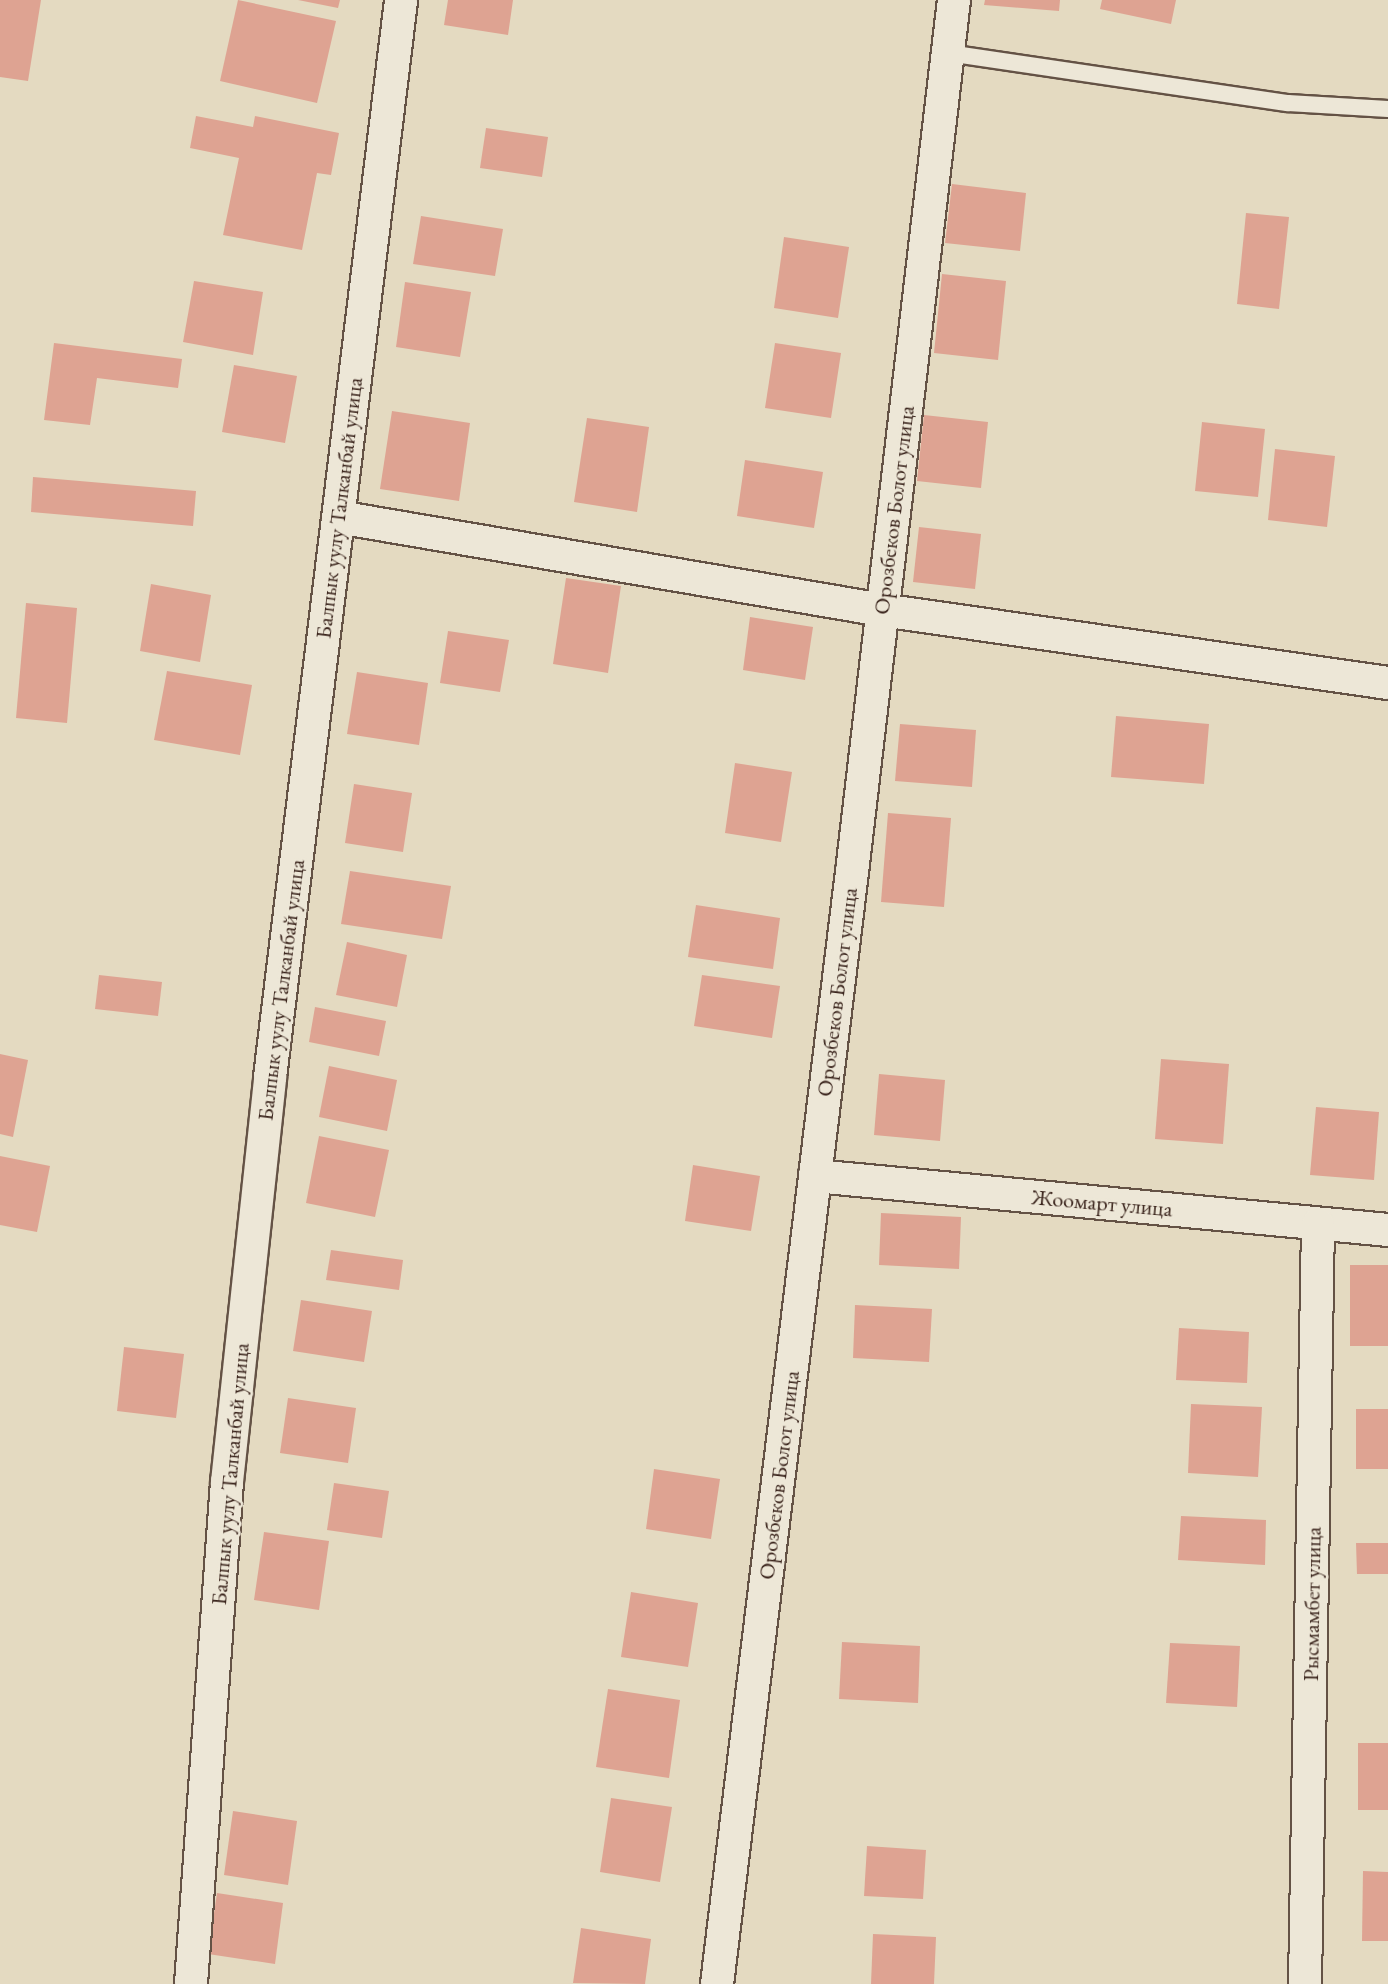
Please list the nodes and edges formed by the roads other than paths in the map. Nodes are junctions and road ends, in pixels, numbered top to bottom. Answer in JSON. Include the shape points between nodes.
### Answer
{"nodes":[{"id":1,"x":401,"y":0,"type":"edge"},
{"id":2,"x":954,"y":0,"type":"edge"},
{"id":3,"x":948,"y":53,"type":"junction"},
{"id":4,"x":1388,"y":109,"type":"edge"},
{"id":5,"x":338,"y":517,"type":"junction"},
{"id":6,"x":882,"y":610,"type":"junction"},
{"id":7,"x":1388,"y":683,"type":"edge"},
{"id":8,"x":815,"y":1176,"type":"junction"},
{"id":9,"x":1318,"y":1224,"type":"junction"},
{"id":10,"x":1388,"y":1230,"type":"edge"},
{"id":11,"x":191,"y":1984,"type":"edge"},
{"id":12,"x":717,"y":1984,"type":"edge"},
{"id":13,"x":1305,"y":1984,"type":"edge"}],
"edges":[{"from":1,"to":5,"type":"street","name":"Балпык уулу Талканбай улица"},
{"from":2,"to":3,"type":"street","name":"Орозбеков Болот улица"},
{"from":3,"to":4,"type":"lane","via":[[1288,103]]},
{"from":3,"to":6,"type":"street","name":"Орозбеков Болот улица"},
{"from":5,"to":6,"type":"street"},
{"from":5,"to":11,"type":"street","name":"Балпык уулу Талканбай улица","via":[[226,1482]]},
{"from":6,"to":7,"type":"street"},
{"from":6,"to":8,"type":"street","name":"Орозбеков Болот улица"},
{"from":8,"to":9,"type":"street","name":"Жоомарт улица"},
{"from":8,"to":12,"type":"street","name":"Орозбеков Болот улица"},
{"from":9,"to":10,"type":"street","name":"Жоомарт улица"},
{"from":9,"to":13,"type":"street","name":"Рысмамбет улица"}]}
